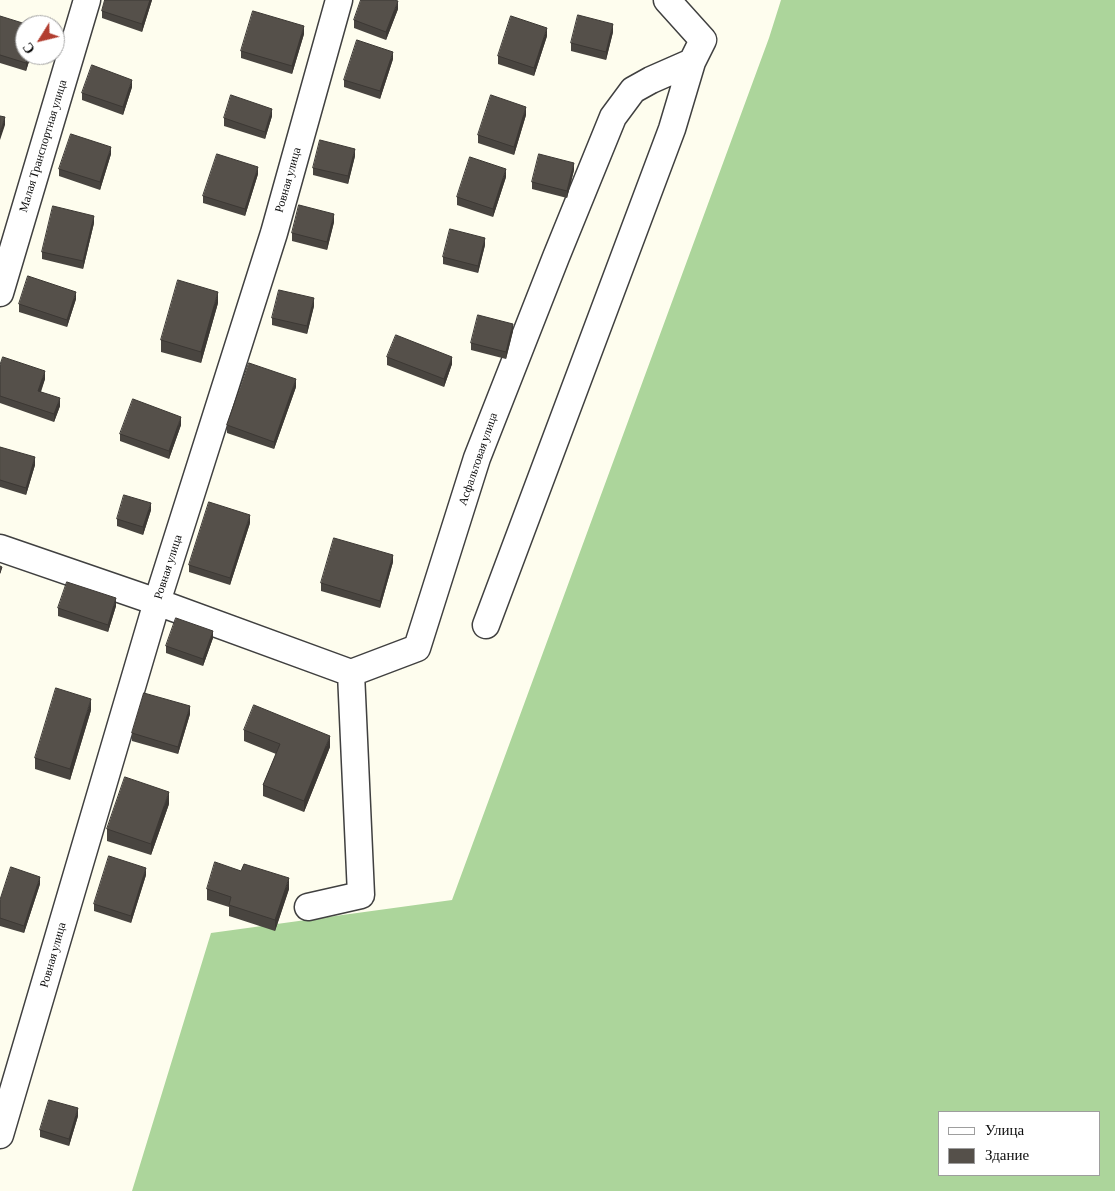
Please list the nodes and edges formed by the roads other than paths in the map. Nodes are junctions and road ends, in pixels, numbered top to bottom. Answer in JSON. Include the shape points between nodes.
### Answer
{"nodes":[{"id":1,"x":87,"y":0,"type":"edge"},
{"id":2,"x":339,"y":0,"type":"edge"},
{"id":3,"x":667,"y":0,"type":"edge"},
{"id":4,"x":692,"y":62,"type":"junction"},
{"id":5,"x":0,"y":293,"type":"edge"},
{"id":6,"x":0,"y":548,"type":"edge"},
{"id":7,"x":157,"y":602,"type":"junction"},
{"id":8,"x":486,"y":625,"type":"dead end"},
{"id":9,"x":351,"y":673,"type":"junction"},
{"id":10,"x":308,"y":907,"type":"dead end"},
{"id":11,"x":0,"y":1135,"type":"edge"}],
"edges":[{"from":1,"to":5,"type":"street","name":"Малая Транспортная улица"},
{"from":2,"to":7,"type":"street","name":"Ровная улица","via":[[274,233]]},
{"from":3,"to":4,"type":"street","via":[[703,40]]},
{"from":4,"to":8,"type":"street","via":[[672,128]]},
{"from":4,"to":9,"type":"street","name":"Асфальтовая улица","via":[[633,90],[613,117],[477,458],[417,648]]},
{"from":6,"to":7,"type":"street"},
{"from":7,"to":9,"type":"street"},
{"from":7,"to":11,"type":"street","name":"Ровная улица"},
{"from":9,"to":10,"type":"street","via":[[361,895]]}]}
